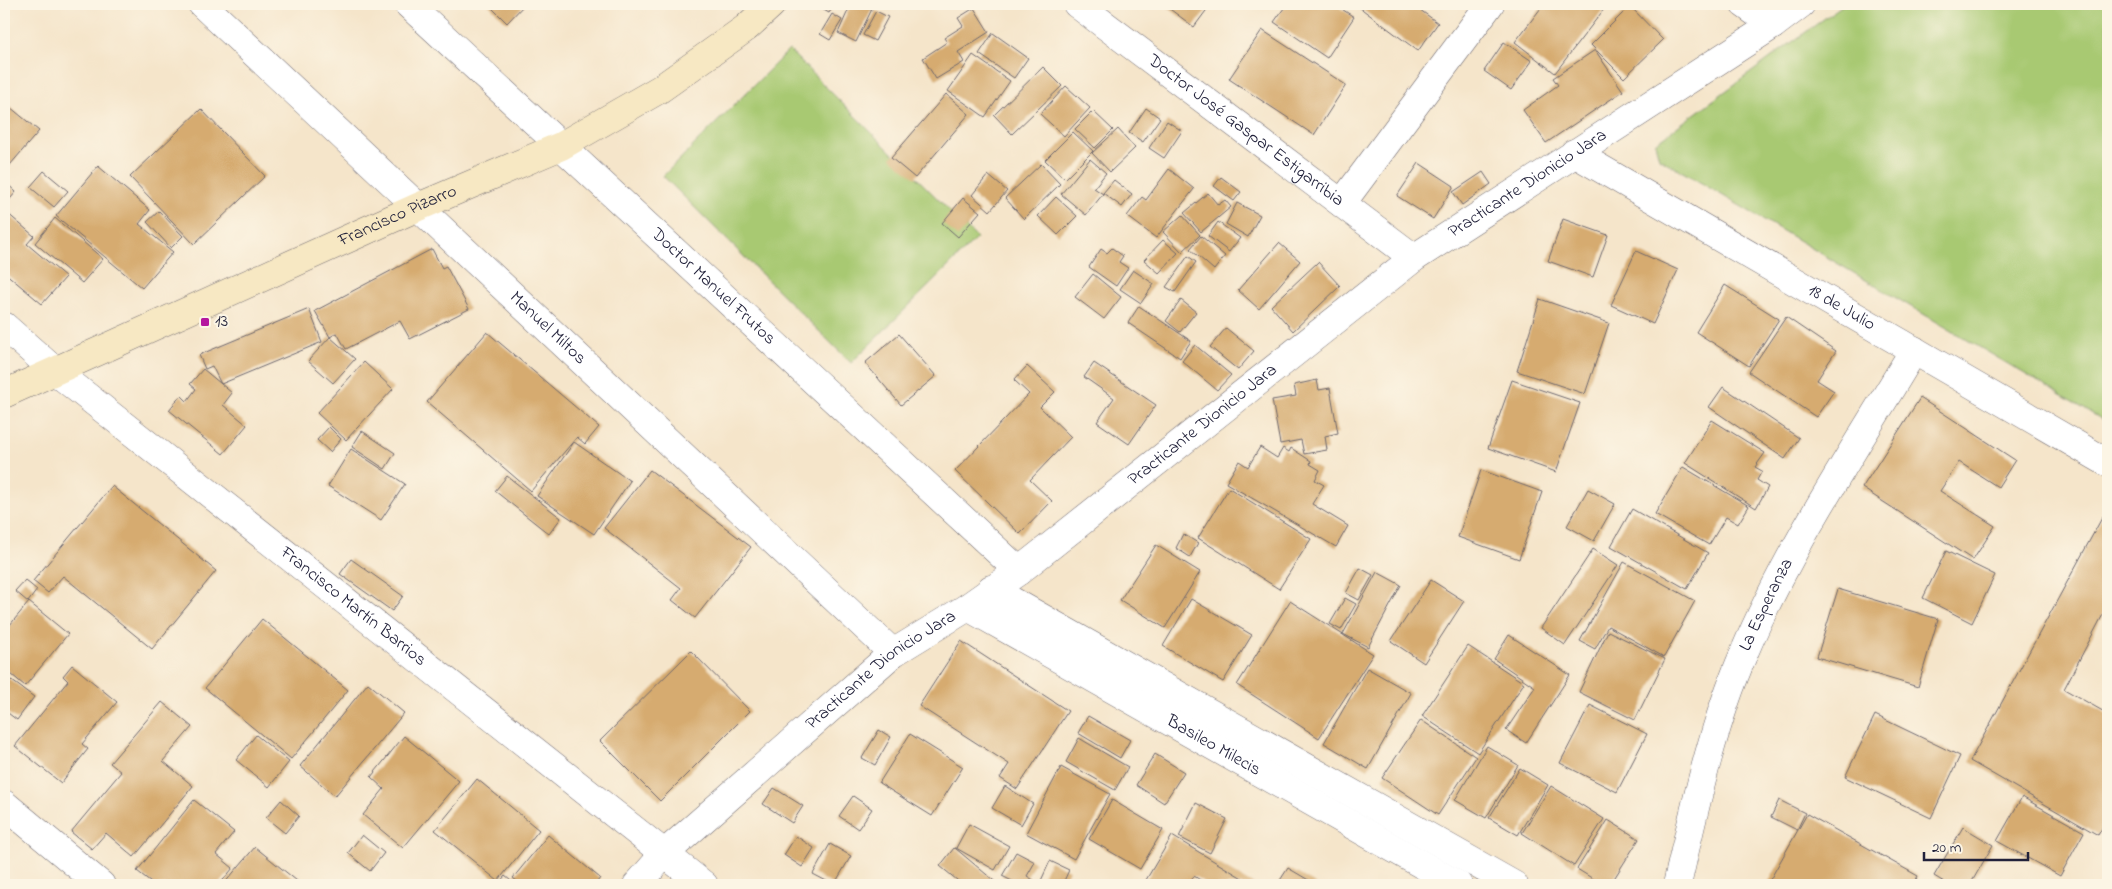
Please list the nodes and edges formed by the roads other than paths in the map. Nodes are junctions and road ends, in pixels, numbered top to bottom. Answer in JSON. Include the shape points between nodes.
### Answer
{"nodes":[{"id":1,"x":202,"y":4,"type":"edge"},
{"id":2,"x":408,"y":4,"type":"edge"},
{"id":3,"x":772,"y":4,"type":"edge"},
{"id":4,"x":1077,"y":4,"type":"edge"},
{"id":5,"x":1490,"y":4,"type":"edge"},
{"id":6,"x":1744,"y":4,"type":"edge"},
{"id":7,"x":1802,"y":4,"type":"edge"},
{"id":8,"x":1773,"y":25,"type":"junction"},
{"id":9,"x":561,"y":146,"type":"junction"},
{"id":10,"x":1574,"y":153,"type":"junction"},
{"id":11,"x":1342,"y":203,"type":"junction"},
{"id":12,"x":418,"y":207,"type":"junction"},
{"id":13,"x":1414,"y":258,"type":"junction"},
{"id":14,"x":4,"y":326,"type":"edge"},
{"id":15,"x":1914,"y":350,"type":"junction"},
{"id":16,"x":54,"y":371,"type":"junction"},
{"id":17,"x":4,"y":394,"type":"edge"},
{"id":18,"x":2108,"y":463,"type":"edge"},
{"id":19,"x":1019,"y":571,"type":"junction"},
{"id":20,"x":991,"y":589,"type":"junction"},
{"id":21,"x":968,"y":607,"type":"junction"},
{"id":22,"x":893,"y":653,"type":"junction"},
{"id":23,"x":7,"y":814,"type":"edge"},
{"id":24,"x":664,"y":854,"type":"junction"},
{"id":25,"x":102,"y":885,"type":"edge"},
{"id":26,"x":637,"y":885,"type":"edge"},
{"id":27,"x":704,"y":885,"type":"edge"},
{"id":28,"x":1458,"y":885,"type":"edge"},
{"id":29,"x":1514,"y":885,"type":"edge"},
{"id":30,"x":1677,"y":885,"type":"edge"}],
"edges":[{"from":1,"to":12,"type":"street","name":"Manuel Miltos"},
{"from":2,"to":9,"type":"street","name":"Doctor Manuel Frutos"},
{"from":3,"to":9,"type":"street","name":"Francisco Pizarro","via":[[746,28],[660,89]]},
{"from":4,"to":11,"type":"street","name":"Doctor José Gaspar Estigarribia"},
{"from":5,"to":11,"type":"street"},
{"from":6,"to":8,"type":"street"},
{"from":7,"to":8,"type":"street","name":"Practicante Dionicio Jara"},
{"from":8,"to":10,"type":"street","name":"Practicante Dionicio Jara"},
{"from":9,"to":12,"type":"street","name":"Francisco Pizarro"},
{"from":9,"to":19,"type":"street","name":"Doctor Manuel Frutos"},
{"from":10,"to":13,"type":"street","name":"Practicante Dionicio Jara"},
{"from":10,"to":15,"type":"street","name":"18 de Julio"},
{"from":11,"to":13,"type":"street","name":"Doctor José Gaspar Estigarribia"},
{"from":12,"to":16,"type":"street","name":"Francisco Pizarro"},
{"from":12,"to":22,"type":"street","name":"Manuel Miltos"},
{"from":13,"to":19,"type":"street","name":"Practicante Dionicio Jara"},
{"from":14,"to":16,"type":"street","name":"Francisco Martín Barrios"},
{"from":15,"to":18,"type":"street","name":"18 de Julio"},
{"from":15,"to":30,"type":"street","name":"La Esperanza","via":[[1790,558],[1743,654],[1707,758]]},
{"from":16,"to":17,"type":"street","name":"Francisco Pizarro"},
{"from":16,"to":24,"type":"street","name":"Francisco Martín Barrios"},
{"from":19,"to":20,"type":"street","name":"Practicante Dionicio Jara"},
{"from":20,"to":21,"type":"street","name":"Practicante Dionicio Jara"},
{"from":20,"to":29,"type":"street"},
{"from":21,"to":22,"type":"street","name":"Practicante Dionicio Jara"},
{"from":21,"to":28,"type":"street","name":"Basileo Milecis"},
{"from":22,"to":24,"type":"street","name":"Practicante Dionicio Jara"},
{"from":23,"to":25,"type":"street"},
{"from":24,"to":26,"type":"street","name":"Practicante Dionicio Jara"},
{"from":24,"to":27,"type":"street","name":"Francisco Martín Barrios"}]}
